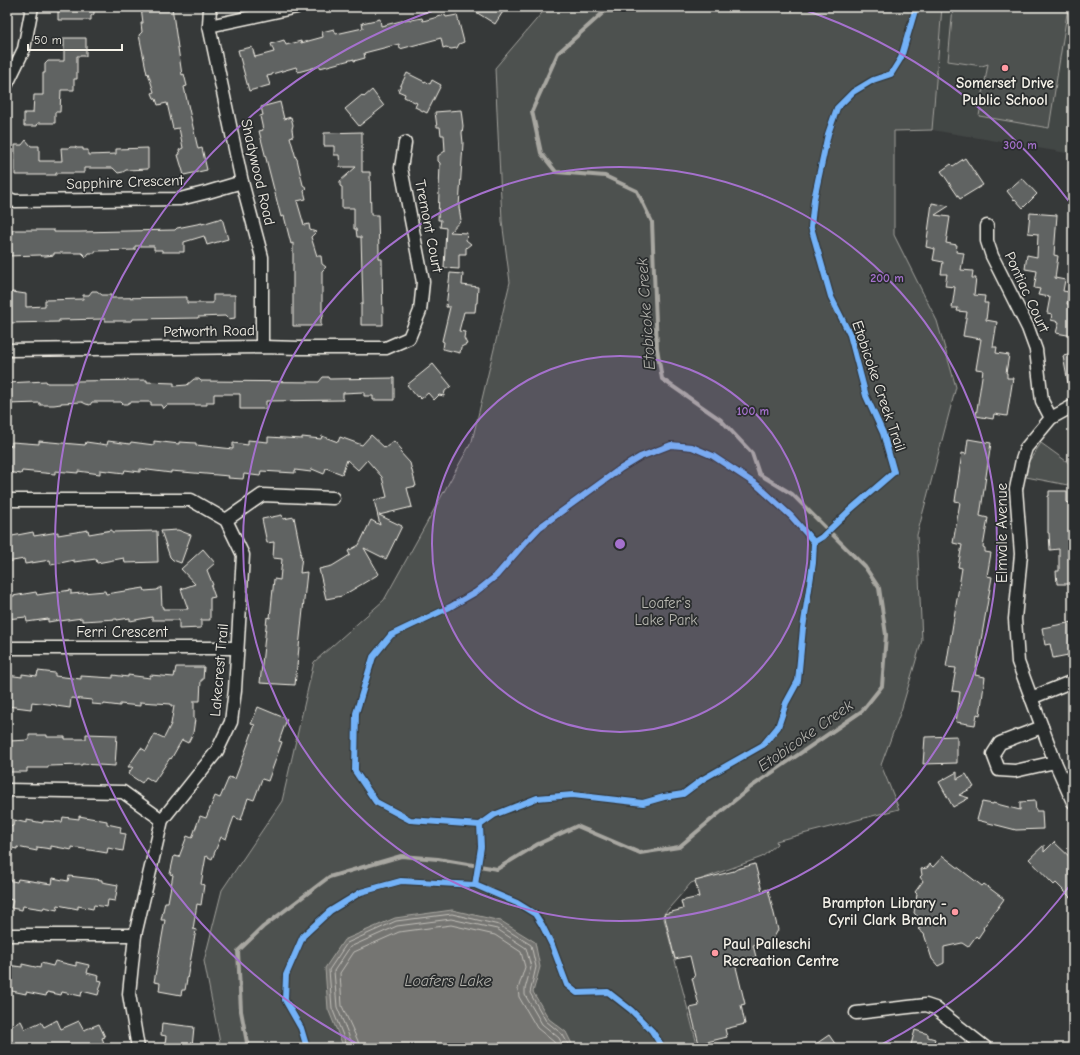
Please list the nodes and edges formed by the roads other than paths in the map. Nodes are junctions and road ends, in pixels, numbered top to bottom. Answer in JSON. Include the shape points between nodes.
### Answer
{"nodes":[{"id":1,"x":32,"y":7,"type":"edge"},
{"id":2,"x":210,"y":7,"type":"edge"},
{"id":3,"x":297,"y":7,"type":"edge"},
{"id":4,"x":209,"y":26,"type":"junction"},
{"id":5,"x":7,"y":84,"type":"edge"},
{"id":6,"x":405,"y":143,"type":"dead end"},
{"id":7,"x":242,"y":182,"type":"junction"},
{"id":8,"x":7,"y":198,"type":"edge"},
{"id":9,"x":987,"y":226,"type":"dead end"},
{"id":10,"x":409,"y":338,"type":"joint"},
{"id":11,"x":262,"y":347,"type":"junction"},
{"id":12,"x":7,"y":350,"type":"edge"},
{"id":13,"x":1073,"y":406,"type":"edge"},
{"id":14,"x":1051,"y":418,"type":"junction"},
{"id":15,"x":333,"y":498,"type":"dead end"},
{"id":16,"x":7,"y":500,"type":"edge"},
{"id":17,"x":226,"y":520,"type":"junction"},
{"id":18,"x":7,"y":648,"type":"edge"},
{"id":19,"x":237,"y":648,"type":"junction"},
{"id":20,"x":1073,"y":681,"type":"edge"},
{"id":21,"x":1031,"y":698,"type":"junction"},
{"id":22,"x":1042,"y":727,"type":"junction"},
{"id":23,"x":1055,"y":762,"type":"junction"},
{"id":24,"x":7,"y":790,"type":"edge"},
{"id":25,"x":1073,"y":802,"type":"edge"},
{"id":26,"x":162,"y":820,"type":"junction"},
{"id":27,"x":7,"y":935,"type":"edge"},
{"id":28,"x":135,"y":935,"type":"junction"},
{"id":29,"x":856,"y":1013,"type":"dead end"},
{"id":30,"x":980,"y":1047,"type":"edge"},
{"id":31,"x":138,"y":1048,"type":"edge"}],
"edges":[{"from":1,"to":5,"type":"street","via":[[24,49]]},
{"from":2,"to":4,"type":"street","name":"Shadywood Road"},
{"from":3,"to":4,"type":"street"},
{"from":4,"to":7,"type":"street","name":"Shadywood Road"},
{"from":6,"to":10,"type":"street","name":"Tremont Court","via":[[401,168],[423,282],[420,311]]},
{"from":7,"to":8,"type":"street","name":"Sapphire Crescent","via":[[180,199],[15,201]]},
{"from":7,"to":11,"type":"street","name":"Shadywood Road","via":[[262,257]]},
{"from":9,"to":14,"type":"street","name":"Pontiac Court","via":[[987,241],[992,256],[1028,328],[1036,350],[1042,401]]},
{"from":10,"to":11,"type":"street","name":"Petworth Road","via":[[386,348]]},
{"from":11,"to":12,"type":"street","name":"Petworth Road"},
{"from":13,"to":14,"type":"street","name":"Elmvale Avenue"},
{"from":14,"to":21,"type":"street","name":"Elmvale Avenue","via":[[1026,448],[1016,489],[1021,554],[1015,619],[1018,662]]},
{"from":15,"to":17,"type":"street","via":[[262,495]]},
{"from":16,"to":17,"type":"street","via":[[191,500]]},
{"from":17,"to":19,"type":"street","name":"Lakecrest Trail","via":[[243,555]]},
{"from":18,"to":19,"type":"street","name":"Ferri Crescent"},
{"from":19,"to":26,"type":"street","name":"Lakecrest Trail","via":[[231,722],[217,751]]},
{"from":20,"to":21,"type":"street"},
{"from":21,"to":22,"type":"street","name":"Elmvale Avenue"},
{"from":22,"to":23,"type":"street","name":"Elmvale Avenue"},
{"from":22,"to":23,"type":"street","via":[[1000,743],[993,754],[999,770],[1015,772]]},
{"from":23,"to":25,"type":"street","name":"Elmvale Avenue"},
{"from":24,"to":26,"type":"street","via":[[123,792]]},
{"from":26,"to":28,"type":"street","name":"Lakecrest Trail"},
{"from":27,"to":28,"type":"street"},
{"from":28,"to":31,"type":"street","name":"Lakecrest Trail","via":[[129,994]]},
{"from":29,"to":30,"type":"street","via":[[926,1005],[935,1008]]}]}
